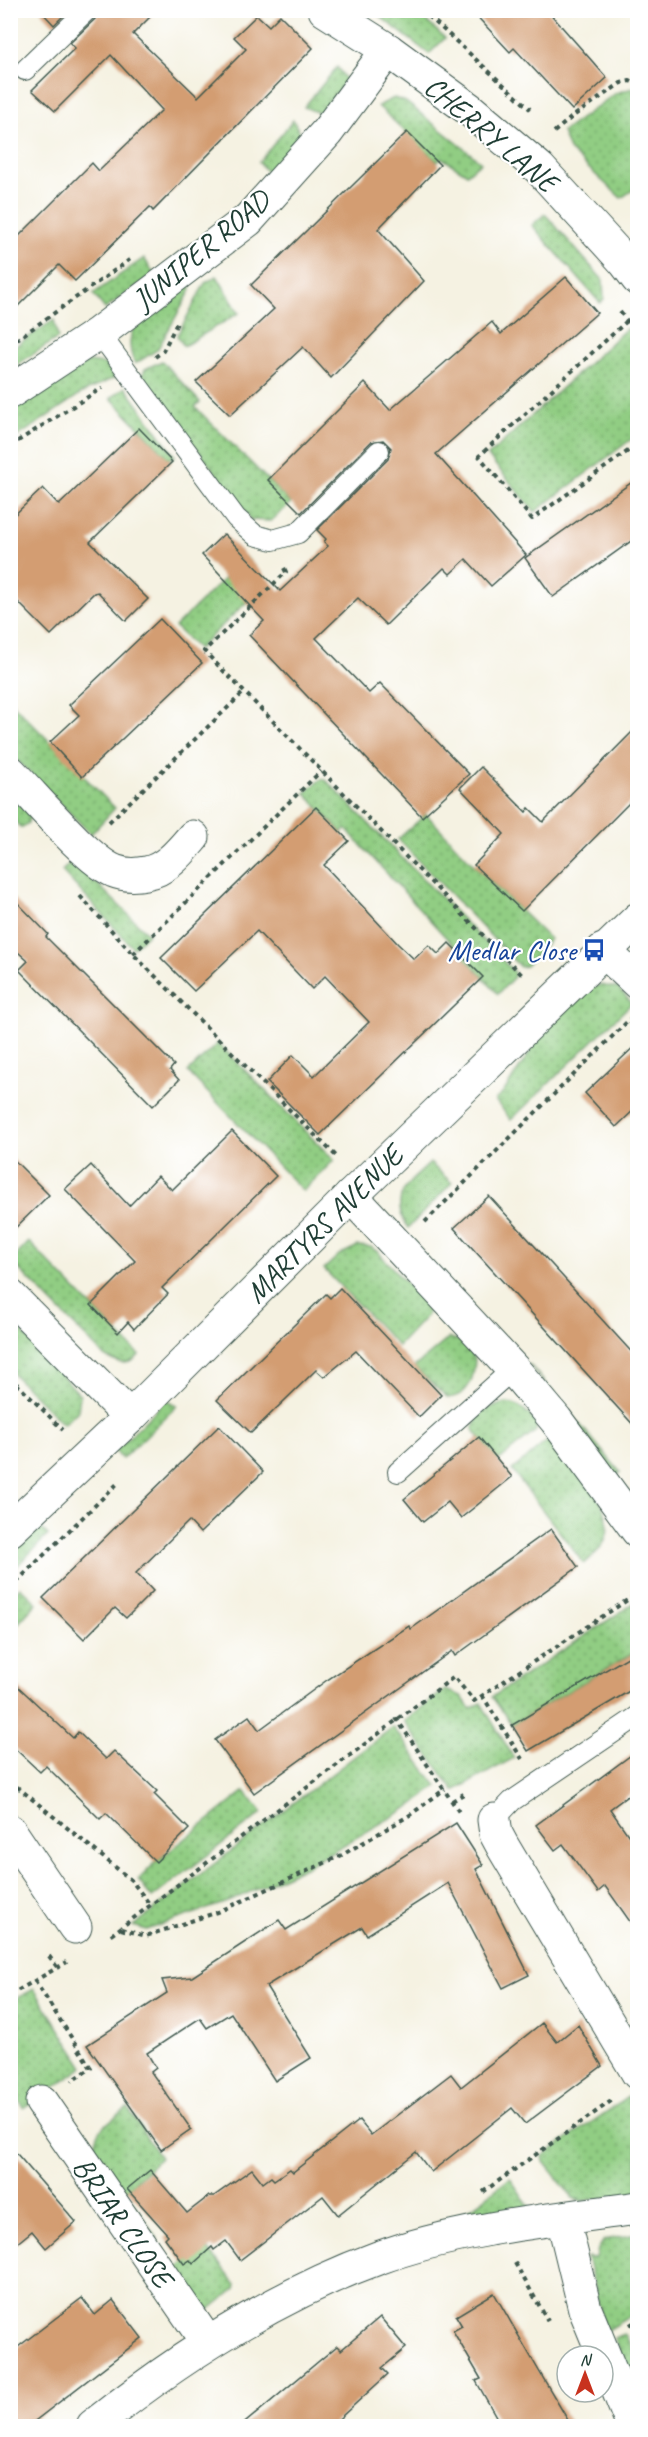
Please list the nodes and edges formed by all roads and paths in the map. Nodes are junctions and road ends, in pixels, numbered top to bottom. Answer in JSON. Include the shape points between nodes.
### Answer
{"nodes":[{"id":1,"x":87,"y":10,"type":"edge"},
{"id":2,"x":325,"y":10,"type":"edge"},
{"id":3,"x":388,"y":50,"type":"junction"},
{"id":4,"x":25,"y":70,"type":"dead end"},
{"id":5,"x":638,"y":85,"type":"edge"},
{"id":6,"x":554,"y":132,"type":"dead end"},
{"id":7,"x":134,"y":256,"type":"dead end"},
{"id":8,"x":638,"y":279,"type":"edge"},
{"id":9,"x":627,"y":321,"type":"dead end"},
{"id":10,"x":99,"y":333,"type":"junction"},
{"id":11,"x":10,"y":344,"type":"edge"},
{"id":12,"x":10,"y":392,"type":"edge"},
{"id":13,"x":638,"y":444,"type":"edge"},
{"id":14,"x":379,"y":451,"type":"dead end"},
{"id":15,"x":273,"y":540,"type":"junction"},
{"id":16,"x":244,"y":692,"type":"junction"},
{"id":17,"x":321,"y":771,"type":"junction"},
{"id":18,"x":10,"y":772,"type":"edge"},
{"id":19,"x":193,"y":837,"type":"dead end"},
{"id":20,"x":84,"y":847,"type":"junction"},
{"id":21,"x":79,"y":894,"type":"dead end"},
{"id":22,"x":638,"y":919,"type":"edge"},
{"id":23,"x":603,"y":950,"type":"junction"},
{"id":24,"x":133,"y":954,"type":"junction"},
{"id":25,"x":638,"y":983,"type":"edge"},
{"id":26,"x":550,"y":1004,"type":"junction"},
{"id":27,"x":638,"y":1011,"type":"edge"},
{"id":28,"x":358,"y":1190,"type":"junction"},
{"id":29,"x":400,"y":1248,"type":"junction"},
{"id":30,"x":10,"y":1296,"type":"edge"},
{"id":31,"x":513,"y":1369,"type":"junction"},
{"id":32,"x":10,"y":1377,"type":"edge"},
{"id":33,"x":130,"y":1417,"type":"junction"},
{"id":34,"x":91,"y":1453,"type":"junction"},
{"id":35,"x":398,"y":1472,"type":"dead end"},
{"id":36,"x":120,"y":1481,"type":"dead end"},
{"id":37,"x":10,"y":1530,"type":"edge"},
{"id":38,"x":638,"y":1532,"type":"edge"},
{"id":39,"x":10,"y":1588,"type":"edge"},
{"id":40,"x":638,"y":1593,"type":"edge"},
{"id":41,"x":482,"y":1695,"type":"junction"},
{"id":42,"x":638,"y":1716,"type":"edge"},
{"id":43,"x":396,"y":1718,"type":"junction"},
{"id":44,"x":513,"y":1766,"type":"dead end"},
{"id":45,"x":10,"y":1781,"type":"edge"},
{"id":46,"x":445,"y":1789,"type":"junction"},
{"id":47,"x":472,"y":1789,"type":"dead end"},
{"id":48,"x":452,"y":1801,"type":"junction"},
{"id":49,"x":494,"y":1820,"type":"junction"},
{"id":50,"x":10,"y":1831,"type":"edge"},
{"id":51,"x":151,"y":1906,"type":"junction"},
{"id":52,"x":120,"y":1929,"type":"junction"},
{"id":53,"x":110,"y":1935,"type":"dead end"},
{"id":54,"x":74,"y":1942,"type":"joint"},
{"id":55,"x":35,"y":1981,"type":"junction"},
{"id":56,"x":10,"y":1995,"type":"edge"},
{"id":57,"x":638,"y":2073,"type":"edge"},
{"id":58,"x":42,"y":2102,"type":"joint"},
{"id":59,"x":638,"y":2208,"type":"edge"},
{"id":60,"x":563,"y":2218,"type":"junction"},
{"id":61,"x":496,"y":2230,"type":"junction"},
{"id":62,"x":551,"y":2327,"type":"dead end"},
{"id":63,"x":207,"y":2342,"type":"junction"},
{"id":64,"x":93,"y":2427,"type":"edge"},
{"id":65,"x":633,"y":2427,"type":"edge"}],
"edges":[{"from":1,"to":4,"type":"lane"},
{"from":2,"to":3,"type":"street","name":"CHERRY LANE"},
{"from":3,"to":8,"type":"street","name":"CHERRY LANE","via":[[470,109],[539,168]]},
{"from":3,"to":10,"type":"street","name":"JUNIPER ROAD","via":[[327,132],[248,220]]},
{"from":5,"to":6,"type":"path","via":[[630,81],[621,83]]},
{"from":7,"to":11,"type":"path"},
{"from":9,"to":13,"type":"path","via":[[479,456],[531,519]]},
{"from":10,"to":12,"type":"street","name":"JUNIPER ROAD"},
{"from":10,"to":15,"type":"lane","via":[[236,518],[255,535]]},
{"from":14,"to":15,"type":"lane","via":[[298,532]]},
{"from":15,"to":16,"type":"path","via":[[286,572],[204,651]]},
{"from":16,"to":17,"type":"path"},
{"from":16,"to":20,"type":"path"},
{"from":17,"to":24,"type":"path"},
{"from":17,"to":26,"type":"path"},
{"from":18,"to":20,"type":"street"},
{"from":19,"to":20,"type":"street","via":[[164,865],[148,873],[114,871]]},
{"from":21,"to":24,"type":"path"},
{"from":22,"to":23,"type":"street","name":"MARTYRS AVENUE"},
{"from":23,"to":25,"type":"street"},
{"from":23,"to":26,"type":"street","name":"MARTYRS AVENUE"},
{"from":24,"to":28,"type":"path"},
{"from":26,"to":28,"type":"street","name":"MARTYRS AVENUE"},
{"from":27,"to":29,"type":"path"},
{"from":28,"to":29,"type":"street"},
{"from":28,"to":33,"type":"street","name":"MARTYRS AVENUE"},
{"from":29,"to":31,"type":"street"},
{"from":30,"to":33,"type":"street"},
{"from":31,"to":35,"type":"lane"},
{"from":31,"to":38,"type":"street","via":[[556,1420]]},
{"from":32,"to":34,"type":"path"},
{"from":33,"to":34,"type":"street","name":"MARTYRS AVENUE"},
{"from":34,"to":37,"type":"street","name":"MARTYRS AVENUE"},
{"from":36,"to":39,"type":"path"},
{"from":40,"to":41,"type":"path"},
{"from":41,"to":43,"type":"path","via":[[474,1701],[454,1677]]},
{"from":41,"to":44,"type":"path","via":[[523,1760]]},
{"from":42,"to":49,"type":"lane","via":[[512,1801]]},
{"from":43,"to":46,"type":"path"},
{"from":43,"to":51,"type":"path"},
{"from":45,"to":51,"type":"path","via":[[131,1880]]},
{"from":46,"to":48,"type":"path"},
{"from":46,"to":52,"type":"path","via":[[410,1815],[342,1855],[218,1912],[146,1936]]},
{"from":47,"to":48,"type":"path"},
{"from":48,"to":49,"type":"path","via":[[464,1818]]},
{"from":49,"to":57,"type":"street","via":[[503,1847]]},
{"from":50,"to":54,"type":"street"},
{"from":51,"to":52,"type":"path"},
{"from":52,"to":53,"type":"path"},
{"from":54,"to":55,"type":"path"},
{"from":55,"to":56,"type":"path"},
{"from":55,"to":58,"type":"path","via":[[91,2068]]},
{"from":58,"to":63,"type":"street","name":"BRIAR CLOSE"},
{"from":59,"to":60,"type":"street"},
{"from":60,"to":61,"type":"street"},
{"from":60,"to":65,"type":"street","via":[[585,2309]]},
{"from":61,"to":62,"type":"path"},
{"from":61,"to":63,"type":"street","via":[[436,2241],[378,2258],[268,2308]]},
{"from":63,"to":64,"type":"street"}]}
